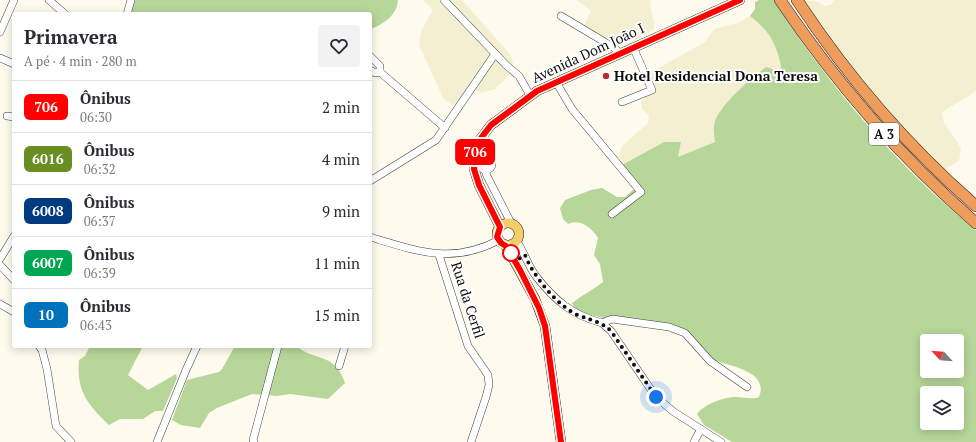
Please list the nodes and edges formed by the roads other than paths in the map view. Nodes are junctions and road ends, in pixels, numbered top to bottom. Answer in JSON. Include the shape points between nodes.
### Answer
{"nodes":[{"id":1,"x":14,"y":0,"type":"edge"},
{"id":2,"x":49,"y":0,"type":"edge"},
{"id":3,"x":131,"y":0,"type":"edge"},
{"id":4,"x":444,"y":0,"type":"edge"},
{"id":5,"x":740,"y":0,"type":"edge"},
{"id":6,"x":780,"y":0,"type":"edge"},
{"id":7,"x":796,"y":0,"type":"edge"},
{"id":8,"x":63,"y":12,"type":"edge"},
{"id":9,"x":128,"y":12,"type":"edge"},
{"id":10,"x":561,"y":16,"type":"dead end"},
{"id":11,"x":0,"y":32,"type":"edge"},
{"id":12,"x":633,"y":47,"type":"junction"},
{"id":13,"x":620,"y":53,"type":"junction"},
{"id":14,"x":495,"y":54,"type":"junction"},
{"id":15,"x":0,"y":58,"type":"edge"},
{"id":16,"x":372,"y":58,"type":"edge"},
{"id":17,"x":12,"y":63,"type":"edge"},
{"id":18,"x":372,"y":71,"type":"edge"},
{"id":19,"x":380,"y":72,"type":"junction"},
{"id":20,"x":556,"y":82,"type":"junction"},
{"id":21,"x":530,"y":95,"type":"junction"},
{"id":22,"x":622,"y":102,"type":"dead end"},
{"id":23,"x":445,"y":128,"type":"junction"},
{"id":24,"x":486,"y":170,"type":"dead end"},
{"id":25,"x":372,"y":180,"type":"edge"},
{"id":26,"x":976,"y":206,"type":"edge"},
{"id":27,"x":612,"y":214,"type":"dead end"},
{"id":28,"x":511,"y":223,"type":"junction"},
{"id":29,"x":976,"y":223,"type":"edge"},
{"id":30,"x":500,"y":227,"type":"junction"},
{"id":31,"x":372,"y":238,"type":"edge"},
{"id":32,"x":12,"y":239,"type":"edge"},
{"id":33,"x":517,"y":242,"type":"junction"},
{"id":34,"x":502,"y":243,"type":"junction"},
{"id":35,"x":439,"y":255,"type":"junction"},
{"id":36,"x":525,"y":255,"type":"junction"},
{"id":37,"x":0,"y":258,"type":"edge"},
{"id":38,"x":515,"y":261,"type":"junction"},
{"id":39,"x":0,"y":265,"type":"edge"},
{"id":40,"x":12,"y":278,"type":"edge"},
{"id":41,"x":0,"y":304,"type":"edge"},
{"id":42,"x":12,"y":311,"type":"edge"},
{"id":43,"x":602,"y":323,"type":"junction"},
{"id":44,"x":41,"y":348,"type":"edge"},
{"id":45,"x":197,"y":348,"type":"edge"},
{"id":46,"x":278,"y":348,"type":"edge"},
{"id":47,"x":344,"y":348,"type":"edge"},
{"id":48,"x":339,"y":366,"type":"dead end"},
{"id":49,"x":747,"y":387,"type":"dead end"},
{"id":50,"x":701,"y":429,"type":"junction"},
{"id":51,"x":71,"y":442,"type":"edge"},
{"id":52,"x":157,"y":442,"type":"edge"},
{"id":53,"x":254,"y":442,"type":"edge"},
{"id":54,"x":471,"y":442,"type":"edge"},
{"id":55,"x":560,"y":442,"type":"edge"},
{"id":56,"x":694,"y":442,"type":"edge"},
{"id":57,"x":721,"y":442,"type":"edge"}],
"edges":[{"from":1,"to":11,"type":"street"},
{"from":2,"to":8,"type":"street"},
{"from":3,"to":9,"type":"street"},
{"from":4,"to":14,"type":"street"},
{"from":5,"to":12,"type":"main road","name":"Avenida Dom João I"},
{"from":6,"to":29,"type":"highway","number":"A 3","via":[[826,64],[878,128]]},
{"from":7,"to":26,"type":"highway","number":"A 3","via":[[874,102],[917,150]]},
{"from":10,"to":13,"type":"street"},
{"from":12,"to":13,"type":"main road","name":"Avenida Dom João I"},
{"from":12,"to":22,"type":"street","via":[[652,90]]},
{"from":13,"to":20,"type":"main road","name":"Avenida Dom João I"},
{"from":14,"to":21,"type":"street","via":[[519,76]]},
{"from":14,"to":23,"type":"street"},
{"from":15,"to":17,"type":"street"},
{"from":16,"to":19,"type":"street","via":[[380,66]]},
{"from":18,"to":19,"type":"street"},
{"from":19,"to":23,"type":"street"},
{"from":20,"to":21,"type":"main road","name":"Avenida Dom João I"},
{"from":20,"to":27,"type":"street","via":[[572,109],[641,192]]},
{"from":21,"to":30,"type":"main road","name":"Avenida Dom João I","via":[[491,125],[479,141],[475,152],[474,169],[479,185]]},
{"from":23,"to":25,"type":"street","via":[[436,140]]},
{"from":24,"to":28,"type":"street"},
{"from":28,"to":30,"type":"main road"},
{"from":28,"to":33,"type":"main road","via":[[519,231]]},
{"from":30,"to":34,"type":"main road","via":[[497,233]]},
{"from":31,"to":35,"type":"street","via":[[419,252]]},
{"from":32,"to":37,"type":"street"},
{"from":33,"to":34,"type":"main road"},
{"from":33,"to":36,"type":"street"},
{"from":34,"to":35,"type":"street","via":[[456,255]]},
{"from":34,"to":38,"type":"main road"},
{"from":35,"to":54,"type":"street","name":"Rua da Cerfil","via":[[468,346],[488,375],[486,397]]},
{"from":36,"to":38,"type":"street"},
{"from":36,"to":43,"type":"street","via":[[535,275],[563,306],[580,316]]},
{"from":38,"to":55,"type":"main road","via":[[539,308],[545,326]]},
{"from":39,"to":40,"type":"street"},
{"from":41,"to":42,"type":"street"},
{"from":43,"to":49,"type":"street","via":[[612,319],[669,327],[684,332],[710,360]]},
{"from":43,"to":50,"type":"street","via":[[611,331],[656,397]]},
{"from":44,"to":51,"type":"street","via":[[56,426]]},
{"from":45,"to":52,"type":"street"},
{"from":46,"to":53,"type":"street"},
{"from":47,"to":48,"type":"street"},
{"from":50,"to":56,"type":"street"},
{"from":50,"to":57,"type":"street"}]}
